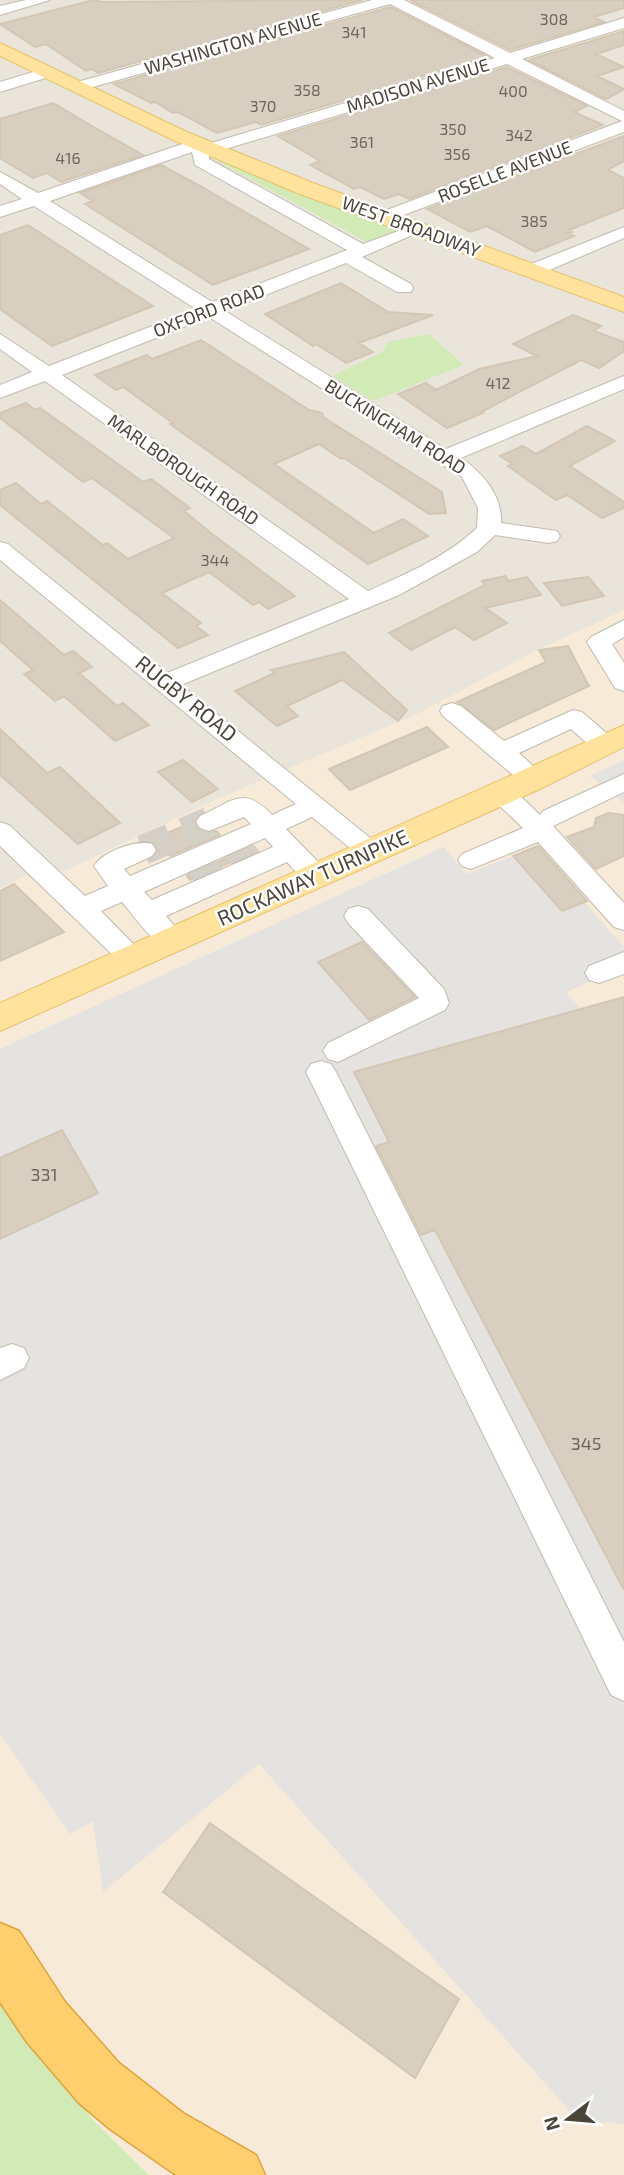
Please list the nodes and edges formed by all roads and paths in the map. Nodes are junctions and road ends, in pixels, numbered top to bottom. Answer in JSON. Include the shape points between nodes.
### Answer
{"nodes":[{"id":1,"x":43,"y":0,"type":"edge"},
{"id":2,"x":391,"y":0,"type":"edge"},
{"id":3,"x":0,"y":11,"type":"edge"},
{"id":4,"x":624,"y":23,"type":"edge"},
{"id":5,"x":0,"y":49,"type":"edge"},
{"id":6,"x":509,"y":58,"type":"junction"},
{"id":7,"x":46,"y":73,"type":"junction"},
{"id":8,"x":0,"y":87,"type":"edge"},
{"id":9,"x":76,"y":87,"type":"junction"},
{"id":10,"x":624,"y":117,"type":"edge"},
{"id":11,"x":624,"y":126,"type":"edge"},
{"id":12,"x":205,"y":146,"type":"junction"},
{"id":13,"x":0,"y":177,"type":"edge"},
{"id":14,"x":36,"y":200,"type":"junction"},
{"id":15,"x":0,"y":212,"type":"edge"},
{"id":16,"x":385,"y":218,"type":"junction"},
{"id":17,"x":417,"y":229,"type":"junction"},
{"id":18,"x":624,"y":232,"type":"edge"},
{"id":19,"x":356,"y":254,"type":"junction"},
{"id":20,"x":531,"y":271,"type":"junction"},
{"id":21,"x":404,"y":288,"type":"dead end"},
{"id":22,"x":624,"y":305,"type":"edge"},
{"id":23,"x":211,"y":310,"type":"junction"},
{"id":24,"x":0,"y":340,"type":"edge"},
{"id":25,"x":48,"y":373,"type":"junction"},
{"id":26,"x":620,"y":387,"type":"edge"},
{"id":27,"x":0,"y":392,"type":"edge"},
{"id":28,"x":443,"y":458,"type":"junction"},
{"id":29,"x":489,"y":528,"type":"junction"},
{"id":30,"x":550,"y":536,"type":"dead end"},
{"id":31,"x":0,"y":549,"type":"edge"},
{"id":32,"x":365,"y":600,"type":"junction"},
{"id":33,"x":624,"y":628,"type":"edge"},
{"id":34,"x":166,"y":682,"type":"junction"},
{"id":35,"x":624,"y":683,"type":"edge"},
{"id":36,"x":452,"y":711,"type":"dead end"},
{"id":37,"x":615,"y":740,"type":"edge"},
{"id":38,"x":501,"y":752,"type":"junction"},
{"id":39,"x":535,"y":780,"type":"junction"},
{"id":40,"x":624,"y":782,"type":"edge"},
{"id":41,"x":500,"y":794,"type":"junction"},
{"id":42,"x":315,"y":806,"type":"junction"},
{"id":43,"x":209,"y":822,"type":"tunnel mouth"},
{"id":44,"x":546,"y":824,"type":"junction"},
{"id":45,"x":269,"y":827,"type":"junction"},
{"id":46,"x":0,"y":831,"type":"edge"},
{"id":47,"x":143,"y":850,"type":"tunnel mouth"},
{"id":48,"x":291,"y":850,"type":"junction"},
{"id":49,"x":370,"y":851,"type":"junction"},
{"id":50,"x":243,"y":854,"type":"junction"},
{"id":51,"x":471,"y":859,"type":"dead end"},
{"id":52,"x":205,"y":871,"type":"junction"},
{"id":53,"x":316,"y":876,"type":"junction"},
{"id":54,"x":126,"y":889,"type":"junction"},
{"id":55,"x":81,"y":909,"type":"junction"},
{"id":56,"x":148,"y":913,"type":"junction"},
{"id":57,"x":358,"y":916,"type":"dead end"},
{"id":58,"x":624,"y":920,"type":"edge"},
{"id":59,"x":172,"y":940,"type":"junction"},
{"id":60,"x":133,"y":958,"type":"junction"},
{"id":61,"x":0,"y":1018,"type":"edge"},
{"id":62,"x":624,"y":1682,"type":"edge"},
{"id":63,"x":0,"y":1950,"type":"edge"},
{"id":64,"x":236,"y":2175,"type":"edge"}],
"edges":[{"from":1,"to":3,"type":"street"},
{"from":2,"to":6,"type":"street"},
{"from":2,"to":9,"type":"street","name":"WASHINGTON AVENUE"},
{"from":4,"to":6,"type":"street","name":"MADISON AVENUE"},
{"from":5,"to":7,"type":"main road","name":"WEST BROADWAY"},
{"from":6,"to":10,"type":"street"},
{"from":6,"to":12,"type":"street","name":"MADISON AVENUE"},
{"from":7,"to":8,"type":"street"},
{"from":7,"to":9,"type":"main road","name":"WEST BROADWAY"},
{"from":9,"to":12,"type":"main road","name":"WEST BROADWAY"},
{"from":11,"to":16,"type":"street","name":"ROSELLE AVENUE"},
{"from":12,"to":14,"type":"street","name":"MADISON AVENUE"},
{"from":12,"to":16,"type":"main road","name":"WEST BROADWAY"},
{"from":12,"to":19,"type":"street","name":"WEST BROADWAY","via":[[201,161]]},
{"from":13,"to":14,"type":"street","name":"BUCKINGHAM ROAD"},
{"from":14,"to":15,"type":"street","name":"MADISON AVENUE"},
{"from":14,"to":23,"type":"street","name":"BUCKINGHAM ROAD"},
{"from":16,"to":17,"type":"main road","name":"WEST BROADWAY"},
{"from":17,"to":19,"type":"street","name":"OXFORD ROAD"},
{"from":17,"to":20,"type":"main road","name":"WEST BROADWAY"},
{"from":18,"to":20,"type":"street"},
{"from":19,"to":21,"type":"street"},
{"from":19,"to":23,"type":"street","name":"OXFORD ROAD"},
{"from":20,"to":22,"type":"main road","name":"WEST BROADWAY"},
{"from":23,"to":25,"type":"street","name":"OXFORD ROAD"},
{"from":23,"to":28,"type":"street","name":"BUCKINGHAM ROAD"},
{"from":24,"to":25,"type":"street","name":"MARLBOROUGH ROAD"},
{"from":25,"to":27,"type":"street","name":"OXFORD ROAD"},
{"from":25,"to":32,"type":"street","name":"MARLBOROUGH ROAD"},
{"from":26,"to":28,"type":"street"},
{"from":28,"to":29,"type":"street","name":"BUCKINGHAM ROAD","via":[[470,473],[483,492],[491,511]]},
{"from":29,"to":30,"type":"street"},
{"from":29,"to":32,"type":"street","via":[[480,542]]},
{"from":31,"to":34,"type":"street","name":"RUGBY ROAD"},
{"from":32,"to":34,"type":"street"},
{"from":33,"to":35,"type":"street","via":[[599,642]]},
{"from":34,"to":42,"type":"street","name":"RUGBY ROAD"},
{"from":36,"to":38,"type":"street"},
{"from":37,"to":38,"type":"street","via":[[573,718]]},
{"from":37,"to":39,"type":"main road","name":"ROCKAWAY TURNPIKE"},
{"from":38,"to":39,"type":"street"},
{"from":39,"to":41,"type":"main road","name":"ROCKAWAY TURNPIKE"},
{"from":40,"to":44,"type":"street"},
{"from":41,"to":44,"type":"street"},
{"from":41,"to":49,"type":"main road","name":"ROCKAWAY TURNPIKE"},
{"from":42,"to":45,"type":"street"},
{"from":42,"to":49,"type":"street","name":"RUGBY ROAD"},
{"from":43,"to":45,"type":"street","via":[[248,805]]},
{"from":44,"to":51,"type":"street"},
{"from":44,"to":58,"type":"street"},
{"from":45,"to":48,"type":"street"},
{"from":45,"to":50,"type":"street"},
{"from":46,"to":55,"type":"street"},
{"from":47,"to":54,"type":"street","via":[[107,866]]},
{"from":48,"to":50,"type":"street"},
{"from":48,"to":53,"type":"street"},
{"from":49,"to":53,"type":"main road","name":"ROCKAWAY TURNPIKE"},
{"from":50,"to":52,"type":"street"},
{"from":52,"to":54,"type":"street"},
{"from":52,"to":56,"type":"street"},
{"from":53,"to":59,"type":"main road","name":"ROCKAWAY TURNPIKE"},
{"from":54,"to":55,"type":"street"},
{"from":54,"to":56,"type":"street"},
{"from":55,"to":60,"type":"street"},
{"from":56,"to":59,"type":"street"},
{"from":57,"to":62,"type":"street","via":[[434,996],[435,1003],[330,1062]]},
{"from":59,"to":60,"type":"main road","name":"ROCKAWAY TURNPIKE"},
{"from":60,"to":61,"type":"main road","name":"ROCKAWAY TURNPIKE"},
{"from":63,"to":64,"type":"highway","via":[[31,2004],[99,2084],[160,2134]]}]}
